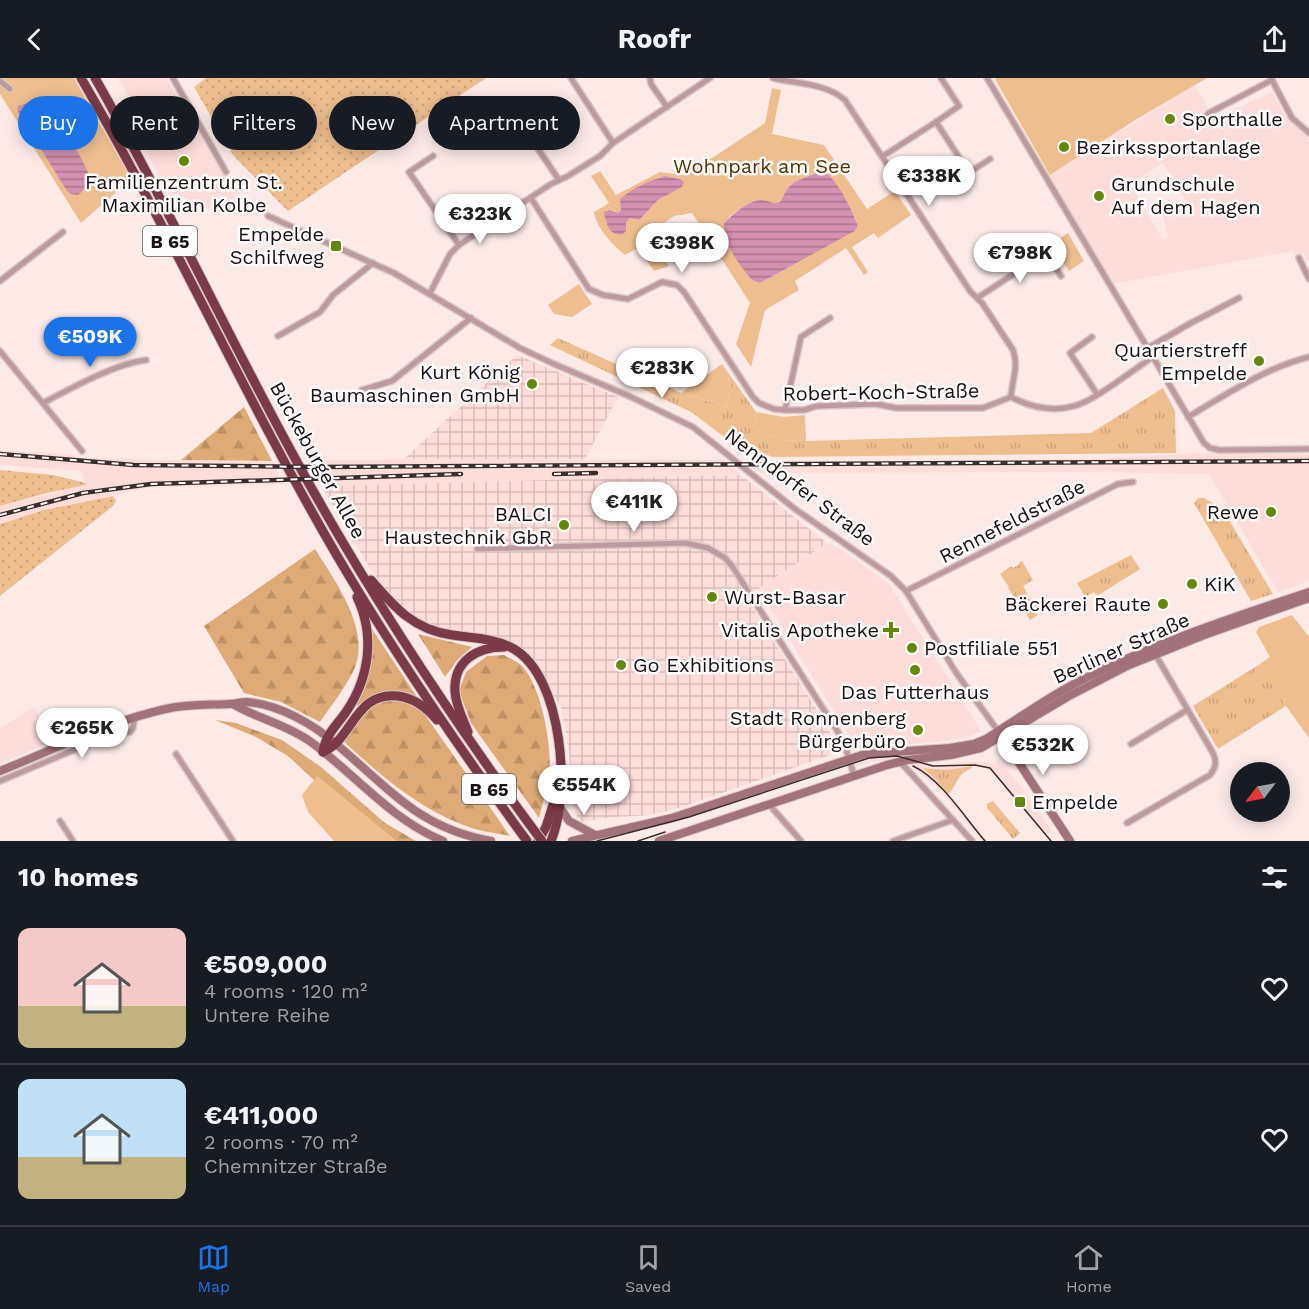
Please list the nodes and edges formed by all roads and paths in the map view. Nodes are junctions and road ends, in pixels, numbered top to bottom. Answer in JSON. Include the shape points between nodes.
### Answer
{"nodes":[{"id":1,"x":81,"y":78,"type":"edge"},
{"id":2,"x":95,"y":78,"type":"edge"},
{"id":3,"x":174,"y":78,"type":"edge"},
{"id":4,"x":571,"y":78,"type":"edge"},
{"id":5,"x":650,"y":78,"type":"edge"},
{"id":6,"x":710,"y":78,"type":"edge"},
{"id":7,"x":772,"y":78,"type":"edge"},
{"id":8,"x":941,"y":78,"type":"edge"},
{"id":9,"x":987,"y":78,"type":"edge"},
{"id":10,"x":1272,"y":79,"type":"edge"},
{"id":11,"x":0,"y":81,"type":"edge"},
{"id":12,"x":10,"y":89,"type":"dead end"},
{"id":13,"x":667,"y":107,"type":"junction"},
{"id":14,"x":936,"y":122,"type":"junction"},
{"id":15,"x":1197,"y":125,"type":"dead end"},
{"id":16,"x":1309,"y":133,"type":"edge"},
{"id":17,"x":614,"y":143,"type":"junction"},
{"id":18,"x":539,"y":150,"type":"edge"},
{"id":19,"x":433,"y":156,"type":"dead end"},
{"id":20,"x":883,"y":156,"type":"junction"},
{"id":21,"x":990,"y":159,"type":"dead end"},
{"id":22,"x":226,"y":172,"type":"dead end"},
{"id":23,"x":559,"y":180,"type":"junction"},
{"id":24,"x":531,"y":198,"type":"junction"},
{"id":25,"x":267,"y":216,"type":"dead end"},
{"id":26,"x":63,"y":232,"type":"dead end"},
{"id":27,"x":459,"y":245,"type":"junction"},
{"id":28,"x":1299,"y":258,"type":"dead end"},
{"id":29,"x":373,"y":263,"type":"junction"},
{"id":30,"x":1061,"y":276,"type":"dead end"},
{"id":31,"x":1309,"y":279,"type":"edge"},
{"id":32,"x":0,"y":281,"type":"edge"},
{"id":33,"x":430,"y":294,"type":"junction"},
{"id":34,"x":977,"y":298,"type":"junction"},
{"id":35,"x":1239,"y":298,"type":"dead end"},
{"id":36,"x":471,"y":318,"type":"junction"},
{"id":37,"x":830,"y":318,"type":"dead end"},
{"id":38,"x":278,"y":336,"type":"dead end"},
{"id":39,"x":1092,"y":338,"type":"dead end"},
{"id":40,"x":1148,"y":348,"type":"junction"},
{"id":41,"x":0,"y":351,"type":"edge"},
{"id":42,"x":1153,"y":357,"type":"junction"},
{"id":43,"x":1309,"y":357,"type":"edge"},
{"id":44,"x":146,"y":360,"type":"dead end"},
{"id":45,"x":362,"y":390,"type":"dead end"},
{"id":46,"x":1097,"y":394,"type":"junction"},
{"id":47,"x":1011,"y":397,"type":"junction"},
{"id":48,"x":43,"y":403,"type":"junction"},
{"id":49,"x":785,"y":410,"type":"junction"},
{"id":50,"x":1188,"y":417,"type":"junction"},
{"id":51,"x":1309,"y":449,"type":"edge"},
{"id":52,"x":82,"y":451,"type":"dead end"},
{"id":53,"x":1133,"y":482,"type":"dead end"},
{"id":54,"x":477,"y":549,"type":"dead end"},
{"id":55,"x":336,"y":554,"type":"junction"},
{"id":56,"x":352,"y":557,"type":"junction"},
{"id":57,"x":906,"y":591,"type":"junction"},
{"id":58,"x":1309,"y":592,"type":"edge"},
{"id":59,"x":1309,"y":598,"type":"edge"},
{"id":60,"x":512,"y":648,"type":"junction"},
{"id":61,"x":1153,"y":651,"type":"junction"},
{"id":62,"x":233,"y":704,"type":"junction"},
{"id":63,"x":1187,"y":710,"type":"junction"},
{"id":64,"x":135,"y":716,"type":"junction"},
{"id":65,"x":1000,"y":734,"type":"junction"},
{"id":66,"x":327,"y":737,"type":"junction"},
{"id":67,"x":335,"y":744,"type":"junction"},
{"id":68,"x":1131,"y":744,"type":"dead end"},
{"id":69,"x":472,"y":746,"type":"junction"},
{"id":70,"x":460,"y":747,"type":"junction"},
{"id":71,"x":323,"y":752,"type":"junction"},
{"id":72,"x":176,"y":754,"type":"dead end"},
{"id":73,"x":849,"y":758,"type":"junction"},
{"id":74,"x":898,"y":762,"type":"junction"},
{"id":75,"x":0,"y":771,"type":"edge"},
{"id":76,"x":854,"y":775,"type":"junction"},
{"id":77,"x":561,"y":780,"type":"junction"},
{"id":78,"x":0,"y":781,"type":"edge"},
{"id":79,"x":771,"y":803,"type":"junction"},
{"id":80,"x":561,"y":809,"type":"junction"},
{"id":81,"x":953,"y":820,"type":"junction"},
{"id":82,"x":60,"y":821,"type":"dead end"},
{"id":83,"x":1127,"y":823,"type":"dead end"},
{"id":84,"x":597,"y":835,"type":"junction"},
{"id":85,"x":676,"y":838,"type":"edge"},
{"id":86,"x":542,"y":839,"type":"edge"},
{"id":87,"x":73,"y":841,"type":"edge"},
{"id":88,"x":233,"y":841,"type":"edge"},
{"id":89,"x":443,"y":841,"type":"edge"},
{"id":90,"x":491,"y":841,"type":"edge"},
{"id":91,"x":526,"y":841,"type":"edge"},
{"id":92,"x":551,"y":841,"type":"edge"},
{"id":93,"x":572,"y":841,"type":"edge"},
{"id":94,"x":659,"y":841,"type":"edge"},
{"id":95,"x":801,"y":841,"type":"edge"},
{"id":96,"x":893,"y":841,"type":"edge"},
{"id":97,"x":972,"y":841,"type":"edge"},
{"id":98,"x":1070,"y":841,"type":"edge"}],
"edges":[{"from":1,"to":55,"type":"highway","name":"Bückeburger Allee","number":"B 65"},
{"from":2,"to":56,"type":"highway","name":"Bückeburger Allee","number":"B 65","via":[[266,404]]},
{"from":3,"to":22,"type":"street"},
{"from":4,"to":17,"type":"street"},
{"from":5,"to":13,"type":"street"},
{"from":6,"to":13,"type":"street"},
{"from":7,"to":20,"type":"street","via":[[836,92]]},
{"from":8,"to":14,"type":"street","via":[[959,106]]},
{"from":9,"to":40,"type":"street"},
{"from":10,"to":15,"type":"street","via":[[1209,112]]},
{"from":10,"to":16,"type":"street","via":[[1292,118]]},
{"from":11,"to":12,"type":"street"},
{"from":13,"to":17,"type":"street"},
{"from":14,"to":20,"type":"street"},
{"from":14,"to":21,"type":"street","via":[[966,168],[973,170]]},
{"from":17,"to":23,"type":"street"},
{"from":18,"to":23,"type":"street"},
{"from":19,"to":27,"type":"street","via":[[409,171]]},
{"from":20,"to":34,"type":"street"},
{"from":23,"to":24,"type":"street"},
{"from":24,"to":27,"type":"street"},
{"from":24,"to":49,"type":"street","name":"Robert-Koch-Straße","via":[[589,289],[628,299],[662,282],[677,285],[753,397],[759,403]]},
{"from":25,"to":29,"type":"street","name":"Nenndorfer Straße"},
{"from":26,"to":32,"type":"street"},
{"from":27,"to":33,"type":"street","via":[[450,254]]},
{"from":28,"to":31,"type":"street"},
{"from":29,"to":33,"type":"street","name":"Nenndorfer Straße"},
{"from":29,"to":38,"type":"street","via":[[333,295],[320,312]]},
{"from":30,"to":34,"type":"street","via":[[1046,253]]},
{"from":33,"to":36,"type":"street","name":"Nenndorfer Straße"},
{"from":34,"to":47,"type":"street","via":[[1015,354]]},
{"from":35,"to":40,"type":"street"},
{"from":36,"to":45,"type":"street","via":[[392,381]]},
{"from":36,"to":57,"type":"street","name":"Nenndorfer Straße","via":[[530,353],[693,427]]},
{"from":37,"to":49,"type":"street","via":[[801,337]]},
{"from":39,"to":46,"type":"street","via":[[1070,353]]},
{"from":40,"to":42,"type":"street"},
{"from":41,"to":48,"type":"street"},
{"from":42,"to":46,"type":"street"},
{"from":42,"to":50,"type":"street"},
{"from":43,"to":50,"type":"street","via":[[1258,376]]},
{"from":44,"to":48,"type":"street"},
{"from":46,"to":47,"type":"street","via":[[1071,407],[1030,407]]},
{"from":47,"to":49,"type":"street","name":"Robert-Koch-Straße","via":[[983,408],[896,408],[876,404]]},
{"from":48,"to":52,"type":"street"},
{"from":50,"to":51,"type":"street","via":[[1210,448]]},
{"from":53,"to":57,"type":"street","name":"Rennefeldstraße","via":[[1118,484]]},
{"from":54,"to":73,"type":"street","via":[[685,543],[708,548],[732,566],[838,732]]},
{"from":55,"to":66,"type":"highway","via":[[362,607],[369,646],[366,671],[358,691]]},
{"from":55,"to":70,"type":"highway","name":"Bückeburger Allee","number":"B 65"},
{"from":56,"to":60,"type":"highway","via":[[393,606],[428,630],[495,641]]},
{"from":56,"to":69,"type":"highway","name":"Bückeburger Allee","number":"B 65"},
{"from":57,"to":65,"type":"street","name":"Nenndorfer Straße"},
{"from":58,"to":61,"type":"street","name":"Berliner Straße","via":[[1237,616]]},
{"from":59,"to":61,"type":"street","name":"Berliner Straße"},
{"from":60,"to":69,"type":"highway","via":[[477,651],[459,671],[455,692]]},
{"from":60,"to":77,"type":"highway","via":[[531,663],[551,705],[560,748]]},
{"from":61,"to":63,"type":"street"},
{"from":61,"to":65,"type":"street","name":"Berliner Straße","via":[[1094,673]]},
{"from":62,"to":64,"type":"street","via":[[171,707]]},
{"from":62,"to":66,"type":"street","via":[[248,702],[275,709]]},
{"from":62,"to":71,"type":"street","via":[[291,730]]},
{"from":63,"to":68,"type":"street"},
{"from":63,"to":83,"type":"street","via":[[1214,753],[1215,768],[1210,775]]},
{"from":64,"to":75,"type":"street"},
{"from":64,"to":78,"type":"street","via":[[130,732],[110,735]]},
{"from":65,"to":73,"type":"street","name":"Berliner Straße","via":[[966,745]]},
{"from":65,"to":74,"type":"street","name":"Berliner Straße","via":[[969,752]]},
{"from":65,"to":98,"type":"street","name":"Nenndorfer Straße"},
{"from":66,"to":67,"type":"street"},
{"from":66,"to":71,"type":"highway"},
{"from":67,"to":70,"type":"highway","via":[[366,705],[392,696],[407,698],[431,713]]},
{"from":67,"to":71,"type":"highway"},
{"from":67,"to":90,"type":"street","via":[[422,816],[453,831]]},
{"from":69,"to":86,"type":"highway","name":"Bückeburger Allee","number":"B 65","bridge":true},
{"from":70,"to":91,"type":"highway","name":"Bückeburger Allee","number":"B 65"},
{"from":71,"to":89,"type":"street","via":[[399,817]]},
{"from":72,"to":88,"type":"street"},
{"from":73,"to":76,"type":"street"},
{"from":73,"to":84,"type":"street","name":"Berliner Straße","via":[[672,818]]},
{"from":74,"to":76,"type":"street","name":"Berliner Straße"},
{"from":74,"to":81,"type":"street"},
{"from":76,"to":79,"type":"street","name":"Berliner Straße"},
{"from":77,"to":80,"type":"highway"},
{"from":77,"to":86,"type":"highway"},
{"from":79,"to":85,"type":"street","name":"Berliner Straße"},
{"from":79,"to":95,"type":"street"},
{"from":80,"to":84,"type":"street","via":[[569,821]]},
{"from":80,"to":92,"type":"highway"},
{"from":81,"to":96,"type":"street"},
{"from":81,"to":97,"type":"street"},
{"from":82,"to":87,"type":"street"},
{"from":84,"to":93,"type":"street","name":"Berliner Straße"},
{"from":85,"to":94,"type":"street","name":"Berliner Straße"}]}
